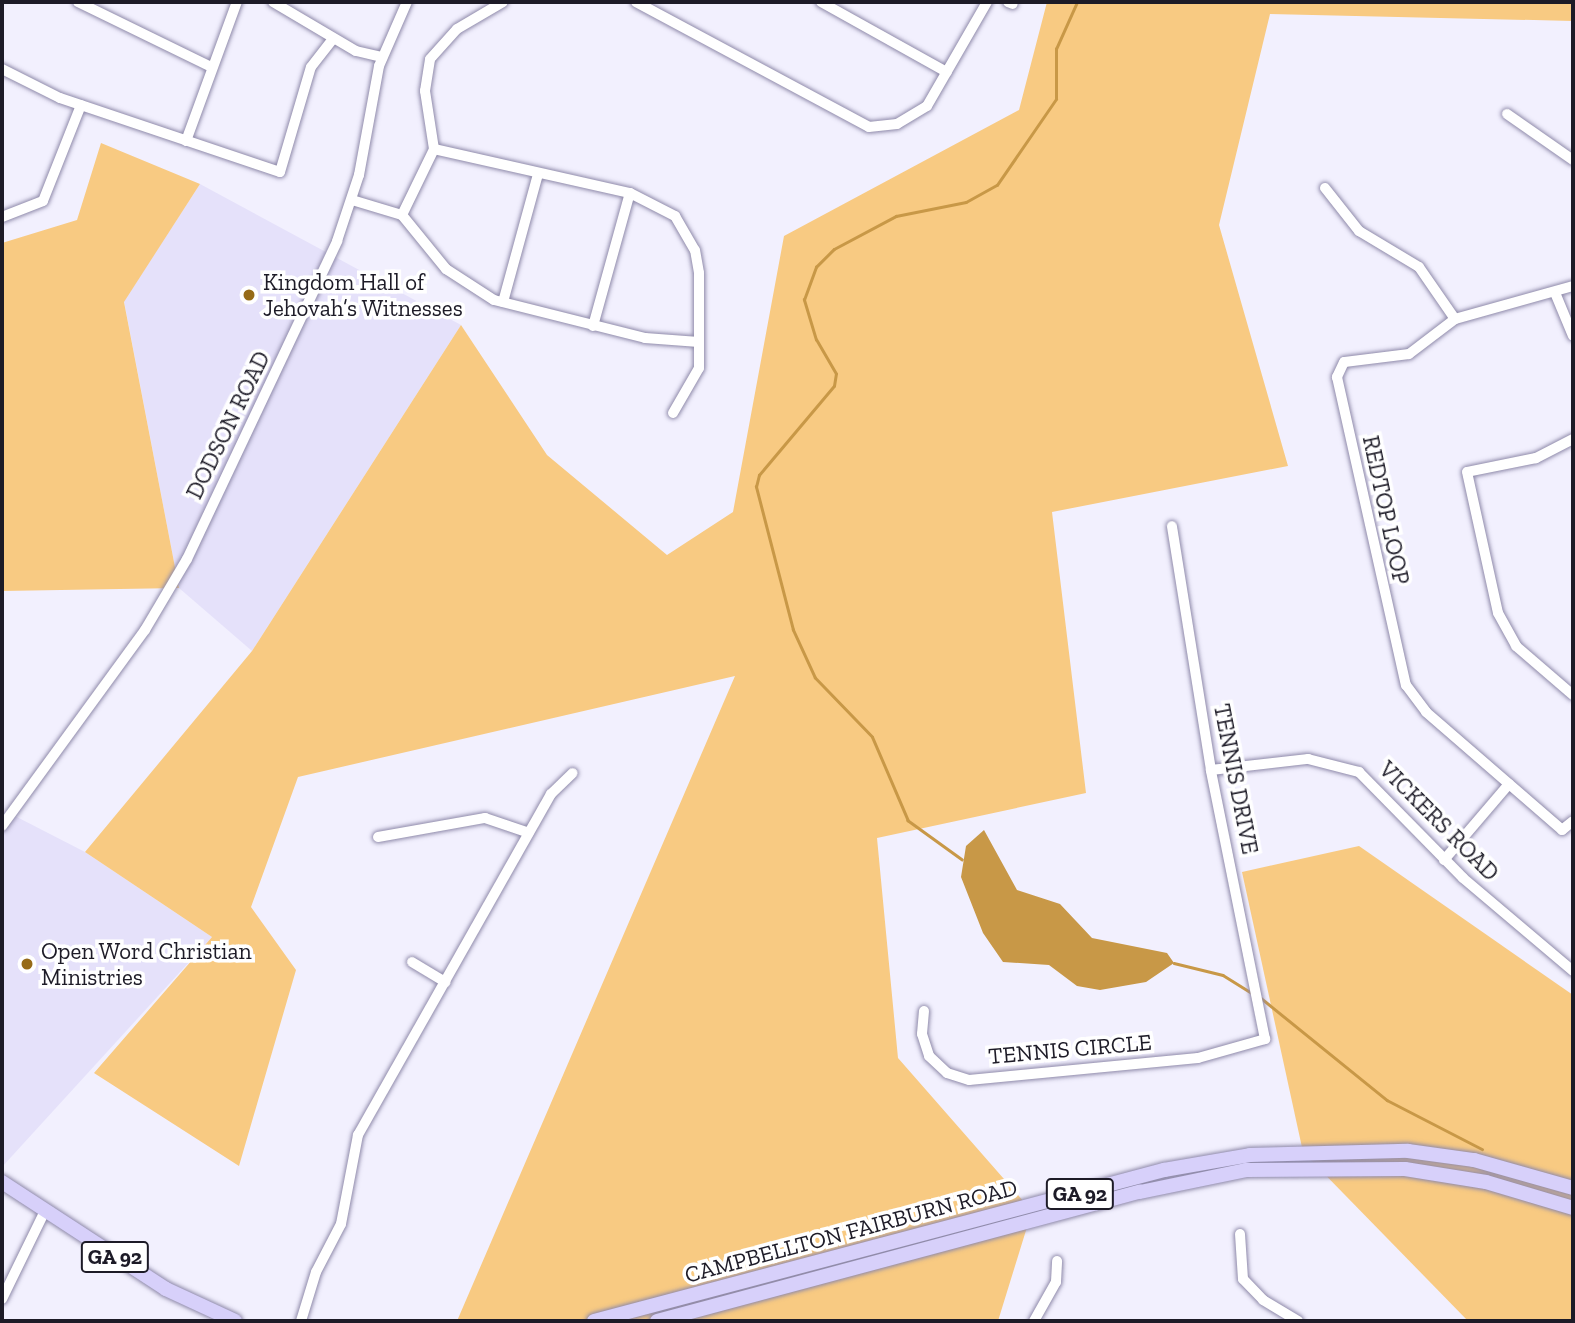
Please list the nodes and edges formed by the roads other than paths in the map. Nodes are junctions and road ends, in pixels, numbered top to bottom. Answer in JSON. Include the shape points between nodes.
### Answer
{"nodes":[{"id":1,"x":78,"y":2,"type":"edge"},
{"id":2,"x":237,"y":2,"type":"edge"},
{"id":3,"x":273,"y":2,"type":"edge"},
{"id":4,"x":407,"y":2,"type":"edge"},
{"id":5,"x":503,"y":2,"type":"edge"},
{"id":6,"x":636,"y":2,"type":"edge"},
{"id":7,"x":821,"y":2,"type":"edge"},
{"id":8,"x":987,"y":2,"type":"edge"},
{"id":9,"x":333,"y":39,"type":"junction"},
{"id":10,"x":382,"y":57,"type":"junction"},
{"id":11,"x":211,"y":67,"type":"junction"},
{"id":12,"x":2,"y":69,"type":"edge"},
{"id":13,"x":947,"y":72,"type":"junction"},
{"id":14,"x":81,"y":105,"type":"junction"},
{"id":15,"x":1507,"y":114,"type":"dead end"},
{"id":16,"x":186,"y":141,"type":"junction"},
{"id":17,"x":434,"y":149,"type":"junction"},
{"id":18,"x":1573,"y":160,"type":"edge"},
{"id":19,"x":538,"y":174,"type":"junction"},
{"id":20,"x":1325,"y":188,"type":"dead end"},
{"id":21,"x":630,"y":194,"type":"junction"},
{"id":22,"x":352,"y":200,"type":"junction"},
{"id":23,"x":402,"y":215,"type":"junction"},
{"id":24,"x":2,"y":218,"type":"edge"},
{"id":25,"x":1573,"y":286,"type":"edge"},
{"id":26,"x":1556,"y":295,"type":"junction"},
{"id":27,"x":503,"y":302,"type":"junction"},
{"id":28,"x":1455,"y":319,"type":"junction"},
{"id":29,"x":593,"y":327,"type":"junction"},
{"id":30,"x":1573,"y":336,"type":"edge"},
{"id":31,"x":699,"y":342,"type":"junction"},
{"id":32,"x":673,"y":413,"type":"dead end"},
{"id":33,"x":1573,"y":439,"type":"edge"},
{"id":34,"x":1172,"y":526,"type":"dead end"},
{"id":35,"x":1573,"y":695,"type":"edge"},
{"id":36,"x":1211,"y":770,"type":"junction"},
{"id":37,"x":573,"y":773,"type":"dead end"},
{"id":38,"x":1509,"y":784,"type":"junction"},
{"id":39,"x":1573,"y":821,"type":"edge"},
{"id":40,"x":2,"y":825,"type":"edge"},
{"id":41,"x":530,"y":832,"type":"junction"},
{"id":42,"x":378,"y":838,"type":"dead end"},
{"id":43,"x":1444,"y":860,"type":"junction"},
{"id":44,"x":412,"y":962,"type":"dead end"},
{"id":45,"x":1573,"y":971,"type":"edge"},
{"id":46,"x":445,"y":982,"type":"junction"},
{"id":47,"x":924,"y":1011,"type":"dead end"},
{"id":48,"x":1265,"y":1039,"type":"joint"},
{"id":49,"x":2,"y":1182,"type":"edge"},
{"id":50,"x":1573,"y":1188,"type":"edge"},
{"id":51,"x":1573,"y":1208,"type":"edge"},
{"id":52,"x":45,"y":1211,"type":"junction"},
{"id":53,"x":1240,"y":1234,"type":"dead end"},
{"id":54,"x":1057,"y":1261,"type":"dead end"},
{"id":55,"x":2,"y":1299,"type":"edge"},
{"id":56,"x":235,"y":1321,"type":"edge"},
{"id":57,"x":301,"y":1321,"type":"edge"},
{"id":58,"x":594,"y":1321,"type":"edge"},
{"id":59,"x":657,"y":1321,"type":"edge"},
{"id":60,"x":1034,"y":1321,"type":"edge"},
{"id":61,"x":1298,"y":1321,"type":"edge"}],
"edges":[{"from":1,"to":11,"type":"street"},
{"from":2,"to":11,"type":"street"},
{"from":3,"to":9,"type":"street"},
{"from":4,"to":10,"type":"street","name":"DODSON ROAD"},
{"from":5,"to":17,"type":"street","via":[[448,35],[430,59],[425,91]]},
{"from":6,"to":13,"type":"street","via":[[855,124],[885,127],[911,118],[935,96]]},
{"from":7,"to":13,"type":"street"},
{"from":8,"to":13,"type":"street"},
{"from":9,"to":10,"type":"street"},
{"from":9,"to":16,"type":"street","via":[[311,67],[280,172]]},
{"from":10,"to":22,"type":"street","name":"DODSON ROAD"},
{"from":11,"to":16,"type":"street"},
{"from":12,"to":14,"type":"street"},
{"from":14,"to":16,"type":"street"},
{"from":14,"to":24,"type":"street","via":[[43,201]]},
{"from":15,"to":18,"type":"street"},
{"from":17,"to":19,"type":"street"},
{"from":17,"to":23,"type":"street"},
{"from":19,"to":21,"type":"street"},
{"from":19,"to":27,"type":"street"},
{"from":20,"to":28,"type":"street","via":[[1359,231],[1419,267]]},
{"from":21,"to":29,"type":"street"},
{"from":21,"to":31,"type":"street","via":[[675,216],[687,234],[699,273]]},
{"from":22,"to":23,"type":"street"},
{"from":22,"to":40,"type":"street","name":"DODSON ROAD","via":[[321,279],[167,596]]},
{"from":23,"to":27,"type":"street","via":[[446,269]]},
{"from":25,"to":26,"type":"street","name":"REDTOP LOOP"},
{"from":26,"to":28,"type":"street","name":"REDTOP LOOP"},
{"from":26,"to":30,"type":"street"},
{"from":27,"to":29,"type":"street"},
{"from":28,"to":38,"type":"street","name":"REDTOP LOOP","via":[[1409,354],[1345,362],[1337,377],[1406,685],[1426,712]]},
{"from":29,"to":31,"type":"street"},
{"from":31,"to":32,"type":"street","via":[[699,368]]},
{"from":33,"to":35,"type":"street","via":[[1536,458],[1467,472],[1498,613],[1516,646]]},
{"from":34,"to":36,"type":"street","name":"TENNIS DRIVE"},
{"from":36,"to":43,"type":"street","name":"VICKERS ROAD","via":[[1308,758],[1349,767],[1373,783]]},
{"from":36,"to":48,"type":"street","name":"TENNIS DRIVE"},
{"from":37,"to":41,"type":"street","via":[[551,794]]},
{"from":38,"to":39,"type":"street","name":"REDTOP LOOP","via":[[1562,830]]},
{"from":38,"to":43,"type":"street"},
{"from":41,"to":42,"type":"street","via":[[485,818]]},
{"from":41,"to":46,"type":"street"},
{"from":43,"to":45,"type":"street","name":"VICKERS ROAD"},
{"from":44,"to":46,"type":"street"},
{"from":46,"to":57,"type":"street","via":[[358,1135],[341,1224],[316,1272]]},
{"from":47,"to":48,"type":"street","name":"TENNIS CIRCLE","via":[[922,1034],[929,1056],[947,1073],[969,1080],[1198,1058]]},
{"from":49,"to":52,"type":"main road","number":"GA 92"},
{"from":50,"to":58,"type":"main road","name":"CAMPBELLTON FAIRBURN ROAD","number":"GA 92","via":[[1474,1160],[1408,1151],[1250,1155],[1164,1170]]},
{"from":51,"to":59,"type":"main road","name":"CAMPBELLTON FAIRBURN ROAD","number":"GA 92","via":[[1486,1182],[1405,1169],[1245,1170],[1140,1192]]},
{"from":52,"to":55,"type":"street"},
{"from":52,"to":56,"type":"main road","number":"GA 92","via":[[166,1289]]},
{"from":53,"to":61,"type":"street","via":[[1243,1279],[1263,1300]]},
{"from":54,"to":60,"type":"street","via":[[1056,1282]]}]}
